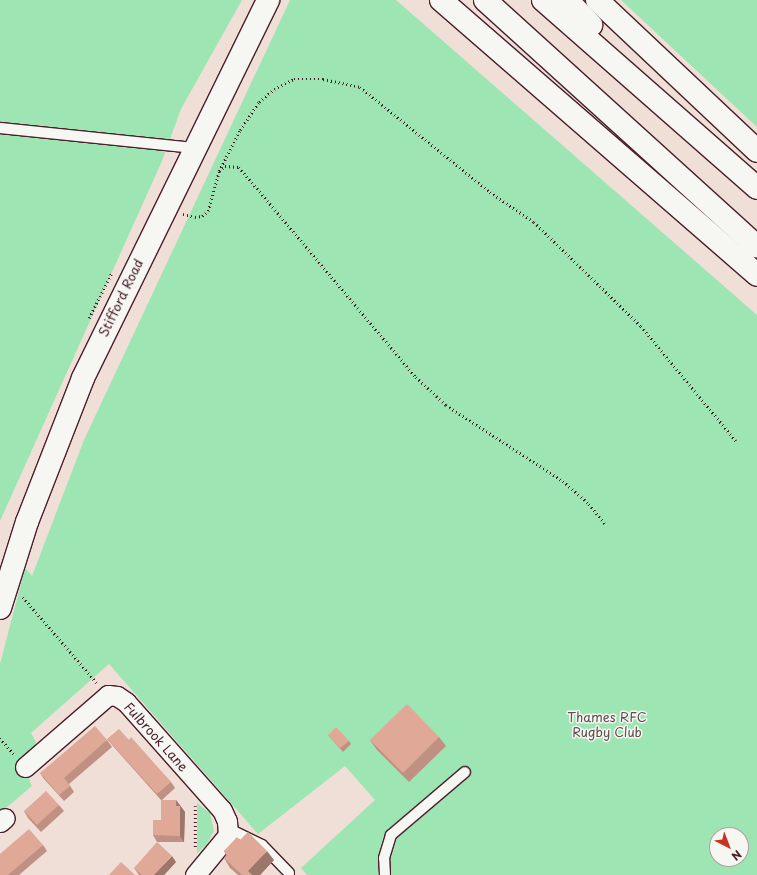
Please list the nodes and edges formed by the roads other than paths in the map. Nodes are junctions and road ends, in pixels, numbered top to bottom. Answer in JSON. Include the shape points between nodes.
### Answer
{"nodes":[{"id":1,"x":268,"y":0,"type":"edge"},
{"id":2,"x":441,"y":0,"type":"edge"},
{"id":3,"x":477,"y":0,"type":"edge"},
{"id":4,"x":485,"y":0,"type":"edge"},
{"id":5,"x":543,"y":0,"type":"edge"},
{"id":6,"x":567,"y":0,"type":"edge"},
{"id":7,"x":597,"y":0,"type":"edge"},
{"id":8,"x":515,"y":27,"type":"junction"},
{"id":9,"x":0,"y":128,"type":"edge"},
{"id":10,"x":692,"y":129,"type":"junction"},
{"id":11,"x":194,"y":148,"type":"junction"},
{"id":12,"x":757,"y":151,"type":"edge"},
{"id":13,"x":757,"y":188,"type":"edge"},
{"id":14,"x":757,"y":247,"type":"edge"},
{"id":15,"x":757,"y":275,"type":"edge"},
{"id":16,"x":0,"y":608,"type":"edge"},
{"id":17,"x":25,"y":767,"type":"dead end"},
{"id":18,"x":465,"y":772,"type":"dead end"},
{"id":19,"x":227,"y":828,"type":"junction"},
{"id":20,"x":289,"y":874,"type":"dead end"},
{"id":21,"x":195,"y":875,"type":"edge"},
{"id":22,"x":385,"y":875,"type":"edge"}],
"edges":[{"from":1,"to":11,"type":"main road","name":"Stifford Road"},
{"from":2,"to":15,"type":"main road"},
{"from":3,"to":8,"type":"main road"},
{"from":4,"to":8,"type":"main road"},
{"from":5,"to":10,"type":"main road"},
{"from":6,"to":10,"type":"main road"},
{"from":7,"to":12,"type":"main road"},
{"from":8,"to":14,"type":"main road"},
{"from":9,"to":11,"type":"lane"},
{"from":10,"to":13,"type":"main road"},
{"from":11,"to":16,"type":"main road","name":"Stifford Road","via":[[105,330],[63,426],[27,522]]},
{"from":17,"to":19,"type":"street","name":"Fulbrook Lane","via":[[108,695],[117,696],[126,702],[222,810]]},
{"from":18,"to":22,"type":"lane","via":[[391,835],[384,858]]},
{"from":19,"to":20,"type":"lane","via":[[262,845]]},
{"from":19,"to":21,"type":"street","via":[[228,835],[218,850]]}]}
